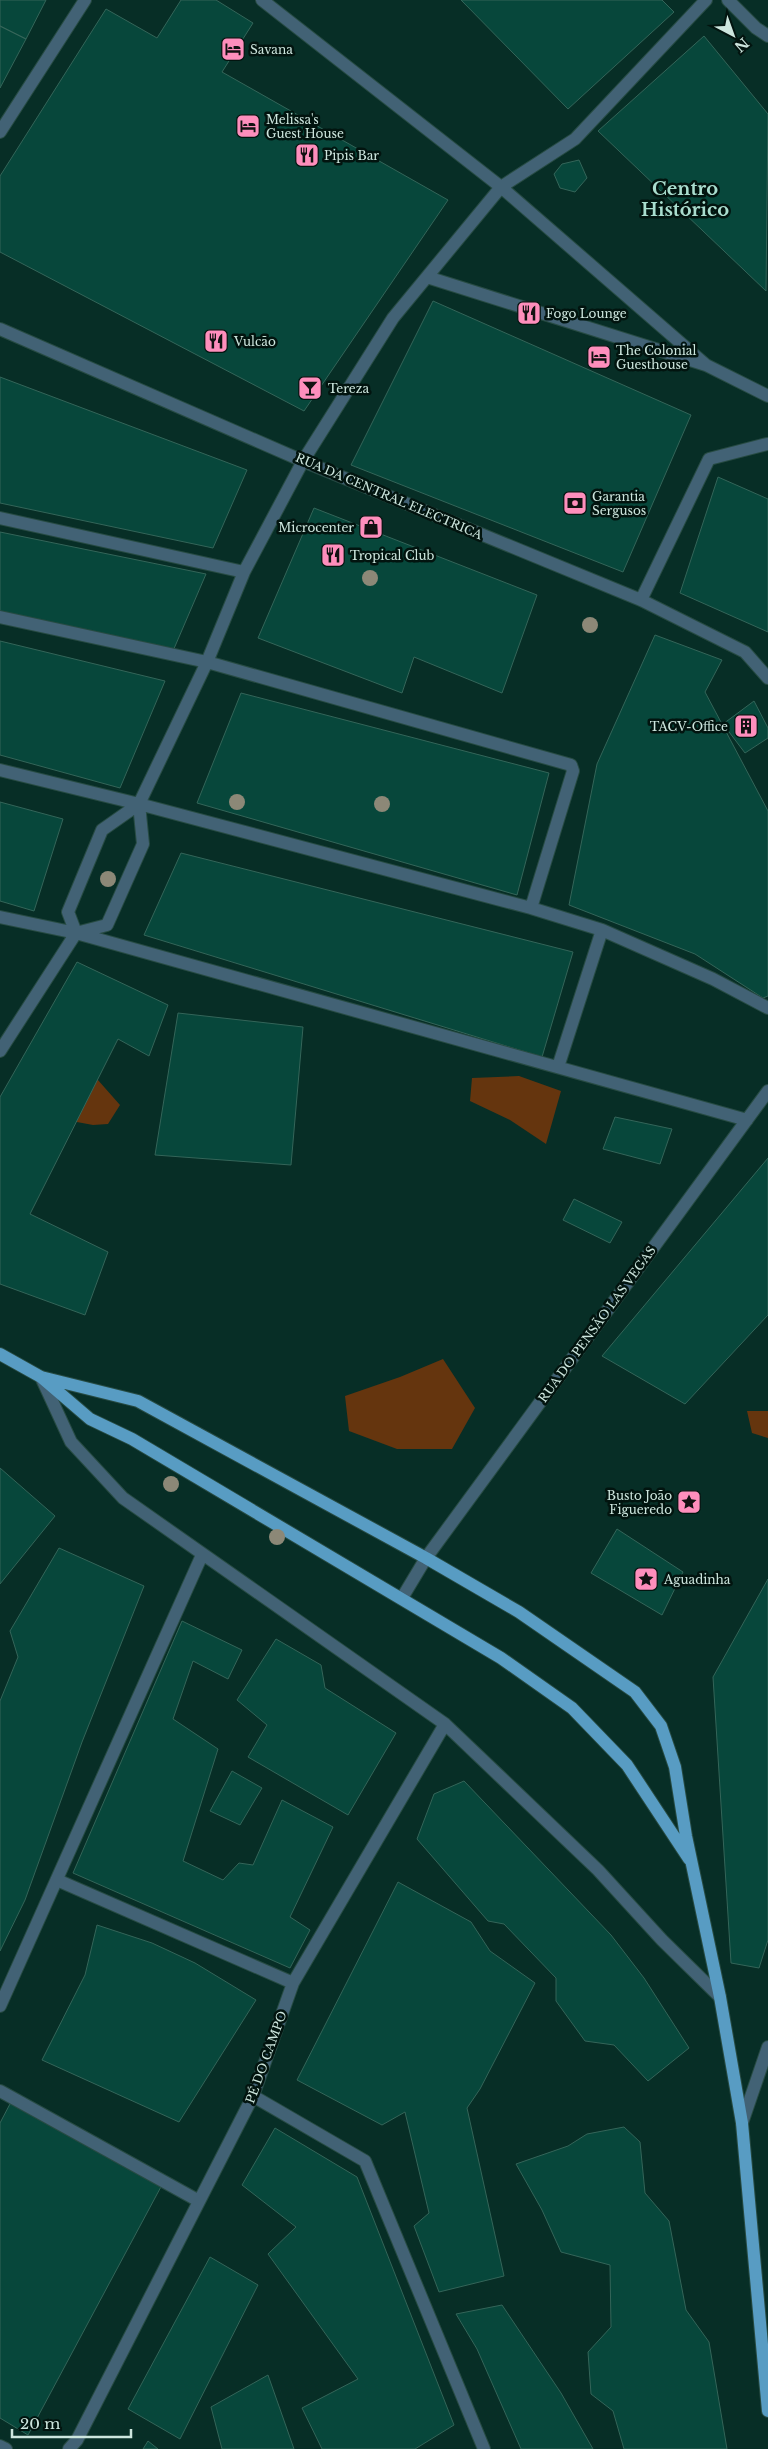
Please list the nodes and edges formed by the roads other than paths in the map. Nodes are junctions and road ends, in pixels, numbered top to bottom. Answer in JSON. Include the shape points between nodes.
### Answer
{"nodes":[{"id":1,"x":85,"y":0,"type":"edge"},
{"id":2,"x":262,"y":0,"type":"edge"},
{"id":3,"x":706,"y":0,"type":"edge"},
{"id":4,"x":728,"y":0,"type":"edge"},
{"id":5,"x":768,"y":36,"type":"edge"},
{"id":6,"x":0,"y":132,"type":"edge"},
{"id":7,"x":501,"y":187,"type":"junction"},
{"id":8,"x":427,"y":277,"type":"junction"},
{"id":9,"x":0,"y":329,"type":"edge"},
{"id":10,"x":706,"y":366,"type":"junction"},
{"id":11,"x":768,"y":396,"type":"edge"},
{"id":12,"x":768,"y":444,"type":"edge"},
{"id":13,"x":303,"y":460,"type":"junction"},
{"id":14,"x":0,"y":518,"type":"edge"},
{"id":15,"x":244,"y":572,"type":"junction"},
{"id":16,"x":641,"y":600,"type":"junction"},
{"id":17,"x":0,"y":617,"type":"edge"},
{"id":18,"x":207,"y":662,"type":"junction"},
{"id":19,"x":768,"y":678,"type":"edge"},
{"id":20,"x":0,"y":770,"type":"edge"},
{"id":21,"x":139,"y":804,"type":"junction"},
{"id":22,"x":531,"y":908,"type":"junction"},
{"id":23,"x":0,"y":916,"type":"edge"},
{"id":24,"x":602,"y":930,"type":"junction"},
{"id":25,"x":76,"y":933,"type":"junction"},
{"id":26,"x":768,"y":1008,"type":"edge"},
{"id":27,"x":0,"y":1051,"type":"edge"},
{"id":28,"x":558,"y":1067,"type":"junction"},
{"id":29,"x":768,"y":1091,"type":"edge"},
{"id":30,"x":747,"y":1120,"type":"junction"},
{"id":31,"x":0,"y":1354,"type":"edge"},
{"id":32,"x":41,"y":1377,"type":"junction"},
{"id":33,"x":202,"y":1555,"type":"junction"},
{"id":34,"x":426,"y":1558,"type":"junction"},
{"id":35,"x":402,"y":1598,"type":"junction"},
{"id":36,"x":444,"y":1724,"type":"junction"},
{"id":37,"x":693,"y":1866,"type":"junction"},
{"id":38,"x":57,"y":1880,"type":"junction"},
{"id":39,"x":293,"y":1983,"type":"junction"},
{"id":40,"x":720,"y":1997,"type":"junction"},
{"id":41,"x":0,"y":2006,"type":"edge"},
{"id":42,"x":768,"y":2047,"type":"edge"},
{"id":43,"x":0,"y":2091,"type":"edge"},
{"id":44,"x":253,"y":2096,"type":"junction"},
{"id":45,"x":742,"y":2123,"type":"junction"},
{"id":46,"x":200,"y":2201,"type":"junction"},
{"id":47,"x":768,"y":2411,"type":"edge"},
{"id":48,"x":0,"y":2446,"type":"edge"},
{"id":49,"x":6,"y":2449,"type":"edge"},
{"id":50,"x":69,"y":2449,"type":"edge"},
{"id":51,"x":484,"y":2449,"type":"edge"}],
"edges":[{"from":1,"to":6,"type":"street"},
{"from":2,"to":7,"type":"street"},
{"from":3,"to":7,"type":"street","via":[[575,139]]},
{"from":4,"to":5,"type":"street"},
{"from":7,"to":8,"type":"street"},
{"from":7,"to":10,"type":"street"},
{"from":8,"to":10,"type":"street"},
{"from":8,"to":13,"type":"street","via":[[393,318]]},
{"from":9,"to":13,"type":"street","name":"RUA DA CENTRAL ELECTRICA"},
{"from":10,"to":11,"type":"street"},
{"from":12,"to":16,"type":"street","via":[[709,459]]},
{"from":13,"to":15,"type":"street"},
{"from":13,"to":16,"type":"street","name":"RUA DA CENTRAL ELECTRICA"},
{"from":14,"to":15,"type":"street"},
{"from":15,"to":18,"type":"street"},
{"from":16,"to":19,"type":"street","name":"RUA DA CENTRAL ELECTRICA","via":[[745,652]]},
{"from":17,"to":18,"type":"street"},
{"from":18,"to":21,"type":"street"},
{"from":18,"to":22,"type":"street","via":[[570,765],[573,771]]},
{"from":20,"to":21,"type":"street"},
{"from":21,"to":22,"type":"street"},
{"from":21,"to":25,"type":"street","via":[[102,830],[68,912]]},
{"from":21,"to":25,"type":"street","via":[[142,844],[107,925]]},
{"from":22,"to":24,"type":"street"},
{"from":23,"to":25,"type":"street"},
{"from":24,"to":26,"type":"street","via":[[713,979]]},
{"from":24,"to":28,"type":"street"},
{"from":25,"to":27,"type":"street"},
{"from":25,"to":28,"type":"street"},
{"from":28,"to":30,"type":"street"},
{"from":29,"to":30,"type":"street","name":"RUA DO PENSÃO LAS VEGAS"},
{"from":30,"to":34,"type":"street","name":"RUA DO PENSÃO LAS VEGAS"},
{"from":31,"to":32,"type":"main road"},
{"from":32,"to":33,"type":"street","via":[[71,1442],[123,1498]]},
{"from":32,"to":34,"type":"main road","via":[[138,1401]]},
{"from":32,"to":35,"type":"main road","via":[[90,1419],[132,1439]]},
{"from":33,"to":36,"type":"street"},
{"from":33,"to":38,"type":"street"},
{"from":34,"to":35,"type":"street","name":"RUA DO PENSÃO LAS VEGAS"},
{"from":34,"to":37,"type":"main road","via":[[519,1612],[635,1692],[662,1726],[675,1767]]},
{"from":35,"to":37,"type":"main road","via":[[501,1658],[572,1708],[627,1765]]},
{"from":36,"to":39,"type":"street","name":"PÉ DO CAMPO"},
{"from":36,"to":40,"type":"street","via":[[598,1870]]},
{"from":37,"to":40,"type":"main road"},
{"from":38,"to":39,"type":"street"},
{"from":38,"to":41,"type":"street"},
{"from":39,"to":44,"type":"street","name":"PÉ DO CAMPO"},
{"from":40,"to":45,"type":"main road"},
{"from":42,"to":45,"type":"street"},
{"from":43,"to":46,"type":"street"},
{"from":44,"to":46,"type":"street","name":"PÉ DO CAMPO"},
{"from":44,"to":51,"type":"street","via":[[365,2161]]},
{"from":45,"to":47,"type":"main road"},
{"from":46,"to":50,"type":"street","name":"PÉ DO CAMPO","via":[[77,2440]]},
{"from":48,"to":49,"type":"street"}]}
